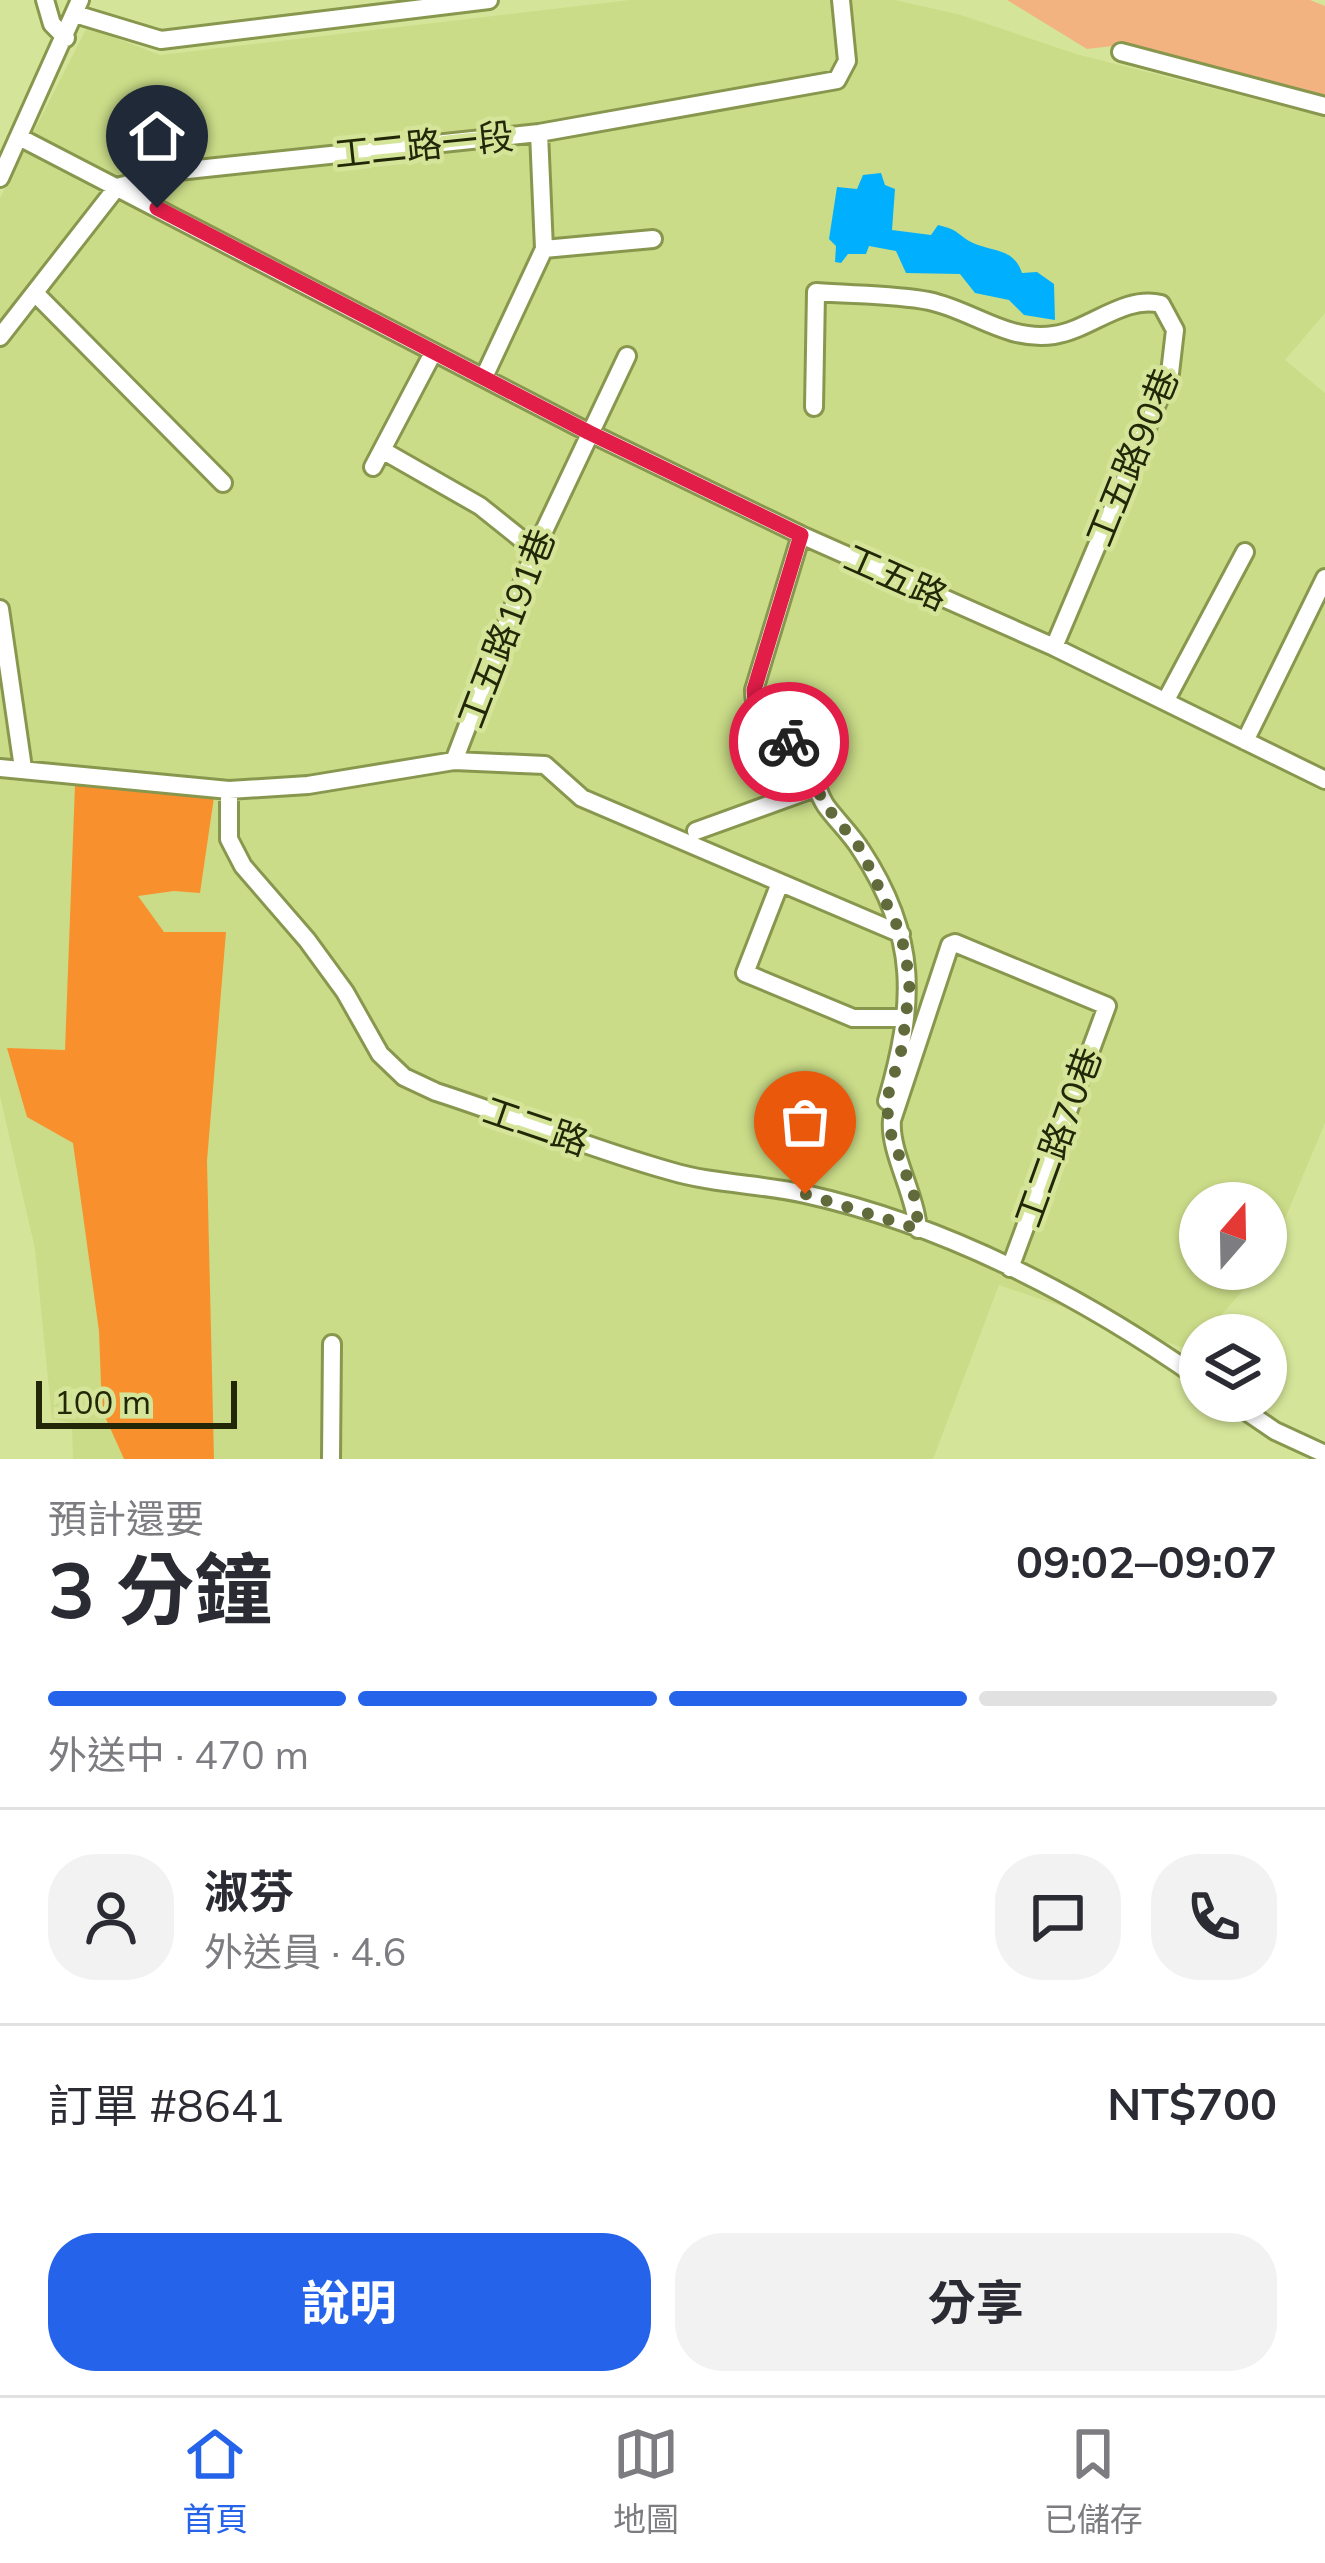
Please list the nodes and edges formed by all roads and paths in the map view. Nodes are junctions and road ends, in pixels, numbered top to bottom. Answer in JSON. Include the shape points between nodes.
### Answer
{"nodes":[{"id":1,"x":45,"y":0,"type":"edge"},
{"id":2,"x":489,"y":0,"type":"edge"},
{"id":3,"x":841,"y":0,"type":"edge"},
{"id":4,"x":453,"y":2,"type":"edge"},
{"id":5,"x":78,"y":7,"type":"edge"},
{"id":6,"x":66,"y":38,"type":"junction"},
{"id":7,"x":1121,"y":52,"type":"dead end"},
{"id":8,"x":1325,"y":106,"type":"edge"},
{"id":9,"x":538,"y":134,"type":"junction"},
{"id":10,"x":21,"y":137,"type":"junction"},
{"id":11,"x":0,"y":178,"type":"edge"},
{"id":12,"x":117,"y":187,"type":"junction"},
{"id":13,"x":653,"y":239,"type":"dead end"},
{"id":14,"x":544,"y":249,"type":"junction"},
{"id":15,"x":36,"y":294,"type":"junction"},
{"id":16,"x":0,"y":337,"type":"edge"},
{"id":17,"x":433,"y":353,"type":"junction"},
{"id":18,"x":626,"y":356,"type":"dead end"},
{"id":19,"x":484,"y":377,"type":"junction"},
{"id":20,"x":814,"y":407,"type":"dead end"},
{"id":21,"x":588,"y":432,"type":"junction"},
{"id":22,"x":223,"y":483,"type":"dead end"},
{"id":23,"x":801,"y":535,"type":"junction"},
{"id":24,"x":535,"y":550,"type":"junction"},
{"id":25,"x":1245,"y":552,"type":"dead end"},
{"id":26,"x":1325,"y":578,"type":"edge"},
{"id":27,"x":0,"y":609,"type":"edge"},
{"id":28,"x":1054,"y":647,"type":"junction"},
{"id":29,"x":1166,"y":700,"type":"junction"},
{"id":30,"x":1245,"y":741,"type":"junction"},
{"id":31,"x":454,"y":761,"type":"junction"},
{"id":32,"x":0,"y":768,"type":"edge"},
{"id":33,"x":23,"y":768,"type":"junction"},
{"id":34,"x":1325,"y":781,"type":"edge"},
{"id":35,"x":818,"y":788,"type":"junction"},
{"id":36,"x":229,"y":790,"type":"junction"},
{"id":37,"x":696,"y":831,"type":"dead end"},
{"id":38,"x":779,"y":883,"type":"junction"},
{"id":39,"x":901,"y":934,"type":"junction"},
{"id":40,"x":905,"y":1018,"type":"junction"},
{"id":41,"x":891,"y":1134,"type":"junction"},
{"id":42,"x":918,"y":1229,"type":"junction"},
{"id":43,"x":1010,"y":1268,"type":"junction"},
{"id":44,"x":332,"y":1344,"type":"dead end"},
{"id":45,"x":1179,"y":1364,"type":"edge"},
{"id":46,"x":1261,"y":1422,"type":"edge"},
{"id":47,"x":1325,"y":1454,"type":"edge"},
{"id":48,"x":331,"y":1459,"type":"edge"}],
"edges":[{"from":1,"to":6,"type":"street"},
{"from":2,"to":4,"type":"street"},
{"from":3,"to":9,"type":"street","name":"工二路一段","via":[[847,61],[838,80]]},
{"from":4,"to":5,"type":"street","via":[[161,40]]},
{"from":5,"to":6,"type":"street"},
{"from":6,"to":10,"type":"street"},
{"from":7,"to":8,"type":"street"},
{"from":9,"to":12,"type":"street","name":"工二路一段","via":[[178,171]]},
{"from":9,"to":14,"type":"street"},
{"from":10,"to":11,"type":"street"},
{"from":10,"to":12,"type":"street","name":"工五路"},
{"from":12,"to":15,"type":"street"},
{"from":12,"to":17,"type":"street","name":"工五路"},
{"from":13,"to":14,"type":"street"},
{"from":14,"to":19,"type":"street"},
{"from":15,"to":16,"type":"street"},
{"from":15,"to":22,"type":"street"},
{"from":17,"to":19,"type":"street","name":"工五路"},
{"from":17,"to":24,"type":"street","via":[[377,459],[480,506]]},
{"from":18,"to":21,"type":"street","name":"工五路191巷"},
{"from":19,"to":21,"type":"street","name":"工五路"},
{"from":20,"to":28,"type":"street","name":"工五路90巷","via":[[816,292],[930,301],[1022,336],[1070,332],[1123,308],[1161,304],[1175,330],[1170,373]]},
{"from":21,"to":23,"type":"street","name":"工五路"},
{"from":21,"to":24,"type":"street","name":"工五路191巷"},
{"from":23,"to":28,"type":"street","name":"工五路"},
{"from":23,"to":35,"type":"street","via":[[754,708],[761,725],[807,753]]},
{"from":24,"to":31,"type":"street","name":"工五路191巷"},
{"from":25,"to":29,"type":"street"},
{"from":26,"to":30,"type":"street"},
{"from":27,"to":33,"type":"street"},
{"from":28,"to":29,"type":"street","name":"工五路"},
{"from":29,"to":30,"type":"street","name":"工五路"},
{"from":30,"to":34,"type":"street","name":"工五路"},
{"from":31,"to":36,"type":"street","name":"工五路191巷"},
{"from":31,"to":38,"type":"street","via":[[545,765],[582,798]]},
{"from":32,"to":33,"type":"street"},
{"from":33,"to":36,"type":"street"},
{"from":35,"to":37,"type":"street"},
{"from":35,"to":39,"type":"street","via":[[860,848]]},
{"from":36,"to":42,"type":"street","name":"工二路","via":[[229,839],[243,866],[404,1077],[675,1173],[805,1194]]},
{"from":38,"to":39,"type":"street"},
{"from":38,"to":40,"type":"street","via":[[745,974],[853,1018]]},
{"from":39,"to":40,"type":"street","via":[[910,981]]},
{"from":40,"to":41,"type":"street","via":[[886,1102]]},
{"from":41,"to":42,"type":"street"},
{"from":41,"to":43,"type":"street","name":"工二路70巷","via":[[950,945],[1107,1006]]},
{"from":42,"to":43,"type":"street","name":"工二路"},
{"from":43,"to":45,"type":"street","name":"工二路"},
{"from":44,"to":48,"type":"street"},
{"from":46,"to":47,"type":"street"}]}
